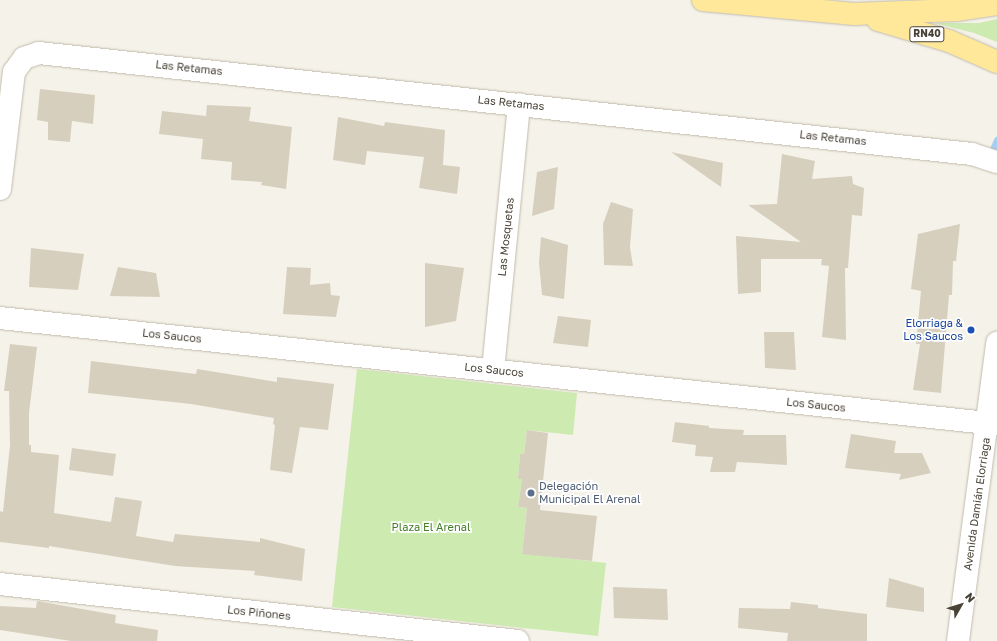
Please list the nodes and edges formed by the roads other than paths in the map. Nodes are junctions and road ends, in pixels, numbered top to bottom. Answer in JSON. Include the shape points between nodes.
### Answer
{"nodes":[{"id":1,"x":703,"y":0,"type":"edge"},
{"id":2,"x":997,"y":4,"type":"edge"},
{"id":3,"x":854,"y":14,"type":"junction"},
{"id":4,"x":997,"y":62,"type":"edge"},
{"id":5,"x":519,"y":104,"type":"junction"},
{"id":6,"x":997,"y":162,"type":"edge"},
{"id":7,"x":0,"y":188,"type":"edge"},
{"id":8,"x":0,"y":318,"type":"edge"},
{"id":9,"x":997,"y":343,"type":"edge"},
{"id":10,"x":492,"y":370,"type":"junction"},
{"id":11,"x":993,"y":424,"type":"edge"},
{"id":12,"x":0,"y":584,"type":"edge"},
{"id":13,"x":496,"y":640,"type":"edge"},
{"id":14,"x":518,"y":641,"type":"edge"},
{"id":15,"x":958,"y":641,"type":"edge"}],
"edges":[{"from":1,"to":3,"type":"main road","number":"RN40"},
{"from":2,"to":3,"type":"main road","number":"RN40","via":[[950,10]]},
{"from":3,"to":4,"type":"main road","number":"RN40","via":[[949,41]]},
{"from":5,"to":6,"type":"street","name":"Las Retamas","via":[[972,154]]},
{"from":5,"to":7,"type":"street","name":"Las Retamas","via":[[47,52],[31,54],[16,68],[12,80]]},
{"from":5,"to":10,"type":"street","name":"Las Mosquetas"},
{"from":8,"to":10,"type":"street","name":"Los Saucos"},
{"from":9,"to":11,"type":"street","name":"Avenida Damián Elorriaga"},
{"from":10,"to":11,"type":"street","name":"Los Saucos"},
{"from":11,"to":15,"type":"street","name":"Avenida Damián Elorriaga"},
{"from":12,"to":13,"type":"street","name":"Los Piñones"},
{"from":13,"to":14,"type":"street","name":"Los Piñones"}]}
